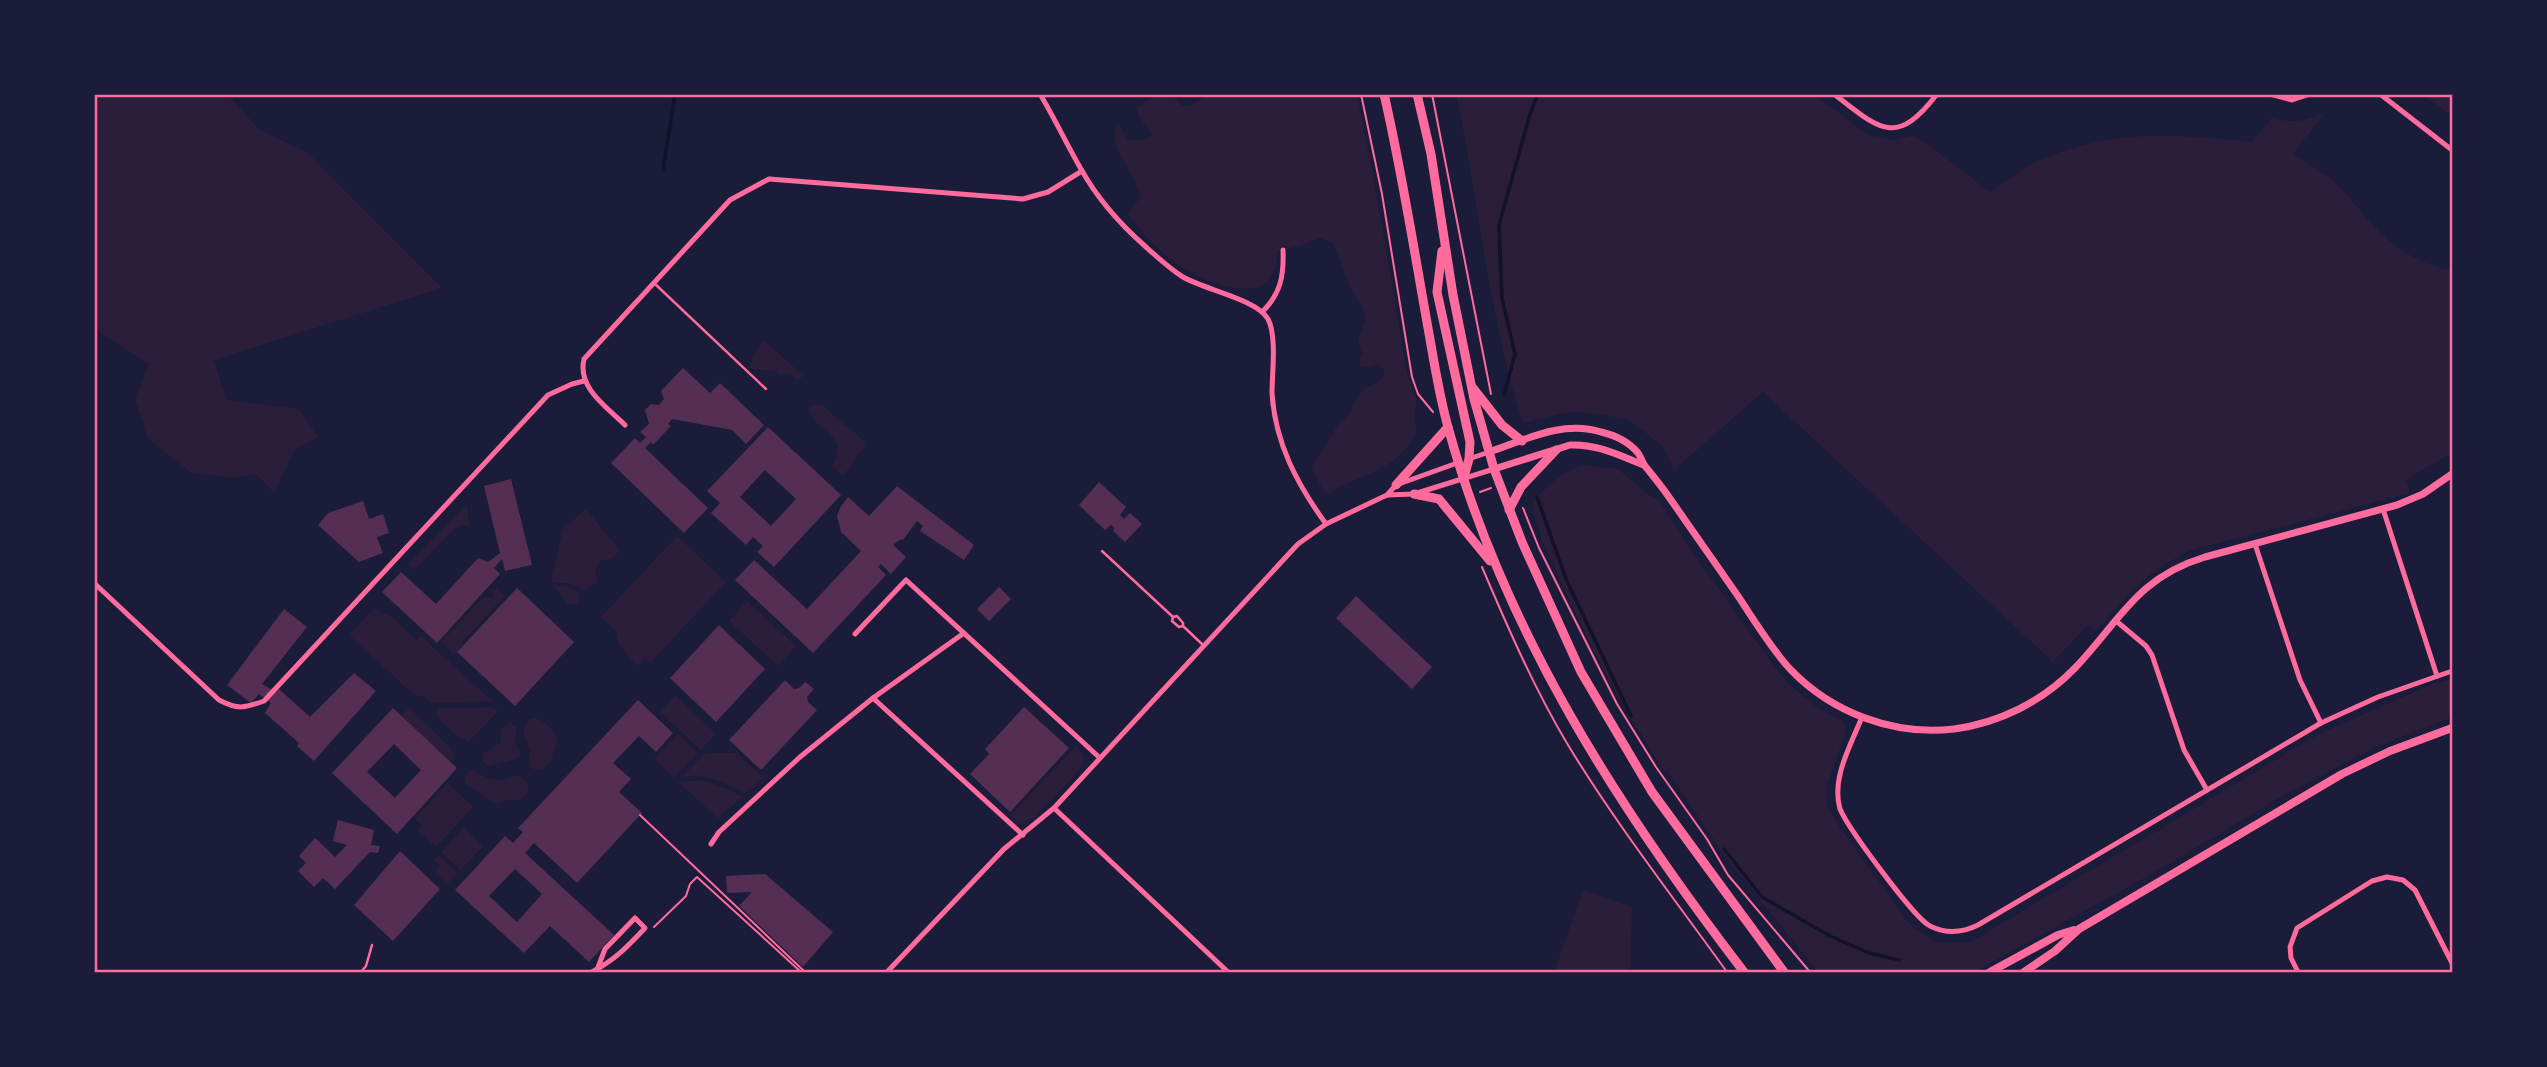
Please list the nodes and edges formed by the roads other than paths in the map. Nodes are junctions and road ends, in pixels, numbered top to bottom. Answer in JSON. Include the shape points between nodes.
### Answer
{"nodes":[{"id":1,"x":1040,"y":94,"type":"edge"},
{"id":2,"x":1384,"y":94,"type":"edge"},
{"id":3,"x":1417,"y":94,"type":"edge"},
{"id":4,"x":1833,"y":94,"type":"edge"},
{"id":5,"x":1937,"y":94,"type":"edge"},
{"id":6,"x":2270,"y":94,"type":"edge"},
{"id":7,"x":2310,"y":94,"type":"edge"},
{"id":8,"x":2380,"y":94,"type":"edge"},
{"id":9,"x":2452,"y":150,"type":"edge"},
{"id":10,"x":1082,"y":171,"type":"junction"},
{"id":11,"x":1443,"y":242,"type":"junction"},
{"id":12,"x":1283,"y":250,"type":"dead end"},
{"id":13,"x":654,"y":282,"type":"junction"},
{"id":14,"x":1262,"y":312,"type":"junction"},
{"id":15,"x":584,"y":381,"type":"junction"},
{"id":16,"x":1472,"y":387,"type":"junction"},
{"id":17,"x":766,"y":389,"type":"dead end"},
{"id":18,"x":625,"y":425,"type":"dead end"},
{"id":19,"x":1448,"y":427,"type":"junction"},
{"id":20,"x":1522,"y":441,"type":"junction"},
{"id":21,"x":1556,"y":450,"type":"junction"},
{"id":22,"x":1489,"y":452,"type":"junction"},
{"id":23,"x":1469,"y":459,"type":"junction"},
{"id":24,"x":1458,"y":463,"type":"junction"},
{"id":25,"x":1644,"y":464,"type":"junction"},
{"id":26,"x":1494,"y":469,"type":"junction"},
{"id":27,"x":2452,"y":474,"type":"edge"},
{"id":28,"x":1463,"y":479,"type":"junction"},
{"id":29,"x":1396,"y":485,"type":"junction"},
{"id":30,"x":1414,"y":494,"type":"junction"},
{"id":31,"x":1387,"y":495,"type":"junction"},
{"id":32,"x":2383,"y":509,"type":"junction"},
{"id":33,"x":1508,"y":510,"type":"junction"},
{"id":34,"x":1326,"y":524,"type":"junction"},
{"id":35,"x":2255,"y":544,"type":"junction"},
{"id":36,"x":1102,"y":551,"type":"dead end"},
{"id":37,"x":1494,"y":565,"type":"junction"},
{"id":38,"x":94,"y":583,"type":"edge"},
{"id":39,"x":2115,"y":620,"type":"junction"},
{"id":40,"x":964,"y":633,"type":"junction"},
{"id":41,"x":855,"y":634,"type":"dead end"},
{"id":42,"x":1203,"y":645,"type":"junction"},
{"id":43,"x":2452,"y":671,"type":"edge"},
{"id":44,"x":2437,"y":676,"type":"junction"},
{"id":45,"x":873,"y":698,"type":"junction"},
{"id":46,"x":1862,"y":717,"type":"junction"},
{"id":47,"x":2321,"y":723,"type":"junction"},
{"id":48,"x":2452,"y":728,"type":"edge"},
{"id":49,"x":1100,"y":758,"type":"junction"},
{"id":50,"x":2207,"y":790,"type":"junction"},
{"id":51,"x":1054,"y":808,"type":"junction"},
{"id":52,"x":1023,"y":835,"type":"junction"},
{"id":53,"x":711,"y":844,"type":"dead end"},
{"id":54,"x":2079,"y":929,"type":"junction"},
{"id":55,"x":372,"y":945,"type":"dead end"},
{"id":56,"x":2452,"y":964,"type":"edge"},
{"id":57,"x":594,"y":971,"type":"edge"},
{"id":58,"x":361,"y":972,"type":"edge"},
{"id":59,"x":887,"y":972,"type":"edge"},
{"id":60,"x":1228,"y":972,"type":"edge"},
{"id":61,"x":1744,"y":972,"type":"edge"},
{"id":62,"x":1784,"y":972,"type":"edge"},
{"id":63,"x":1990,"y":972,"type":"edge"},
{"id":64,"x":2024,"y":972,"type":"edge"},
{"id":65,"x":2298,"y":972,"type":"edge"}],
"edges":[{"from":1,"to":10,"type":"street"},
{"from":2,"to":19,"type":"main road"},
{"from":3,"to":11,"type":"main road"},
{"from":4,"to":5,"type":"street","via":[[1873,123],[1893,128],[1913,121]]},
{"from":6,"to":7,"type":"street","via":[[2292,100]]},
{"from":8,"to":9,"type":"street"},
{"from":10,"to":13,"type":"street","via":[[1048,192],[1023,199],[769,179],[730,200]]},
{"from":10,"to":14,"type":"street","via":[[1114,214],[1183,277]]},
{"from":11,"to":16,"type":"main road"},
{"from":11,"to":23,"type":"main road","via":[[1437,292],[1470,436]]},
{"from":12,"to":14,"type":"street","via":[[1282,282]]},
{"from":13,"to":15,"type":"street","via":[[590,351],[582,367]]},
{"from":13,"to":17,"type":"lane"},
{"from":14,"to":34,"type":"street","via":[[1271,329],[1272,396],[1282,443],[1303,493]]},
{"from":15,"to":18,"type":"street"},
{"from":15,"to":38,"type":"street","via":[[548,395],[264,701],[234,708],[219,700]]},
{"from":16,"to":20,"type":"main road","via":[[1502,425]]},
{"from":16,"to":22,"type":"main road"},
{"from":19,"to":24,"type":"main road"},
{"from":19,"to":29,"type":"main road"},
{"from":20,"to":22,"type":"street"},
{"from":20,"to":25,"type":"street","via":[[1560,429],[1591,429],[1630,446]]},
{"from":21,"to":25,"type":"street","via":[[1570,445],[1600,447]]},
{"from":21,"to":26,"type":"street"},
{"from":21,"to":33,"type":"main road","via":[[1521,487]]},
{"from":22,"to":23,"type":"street"},
{"from":22,"to":26,"type":"main road"},
{"from":23,"to":24,"type":"street"},
{"from":23,"to":28,"type":"main road"},
{"from":24,"to":28,"type":"main road"},
{"from":24,"to":29,"type":"street"},
{"from":25,"to":46,"type":"street","via":[[1780,658],[1811,688]]},
{"from":26,"to":28,"type":"street"},
{"from":26,"to":33,"type":"main road"},
{"from":27,"to":32,"type":"street","via":[[2423,494]]},
{"from":28,"to":30,"type":"street"},
{"from":28,"to":37,"type":"main road"},
{"from":29,"to":31,"type":"street"},
{"from":30,"to":31,"type":"street"},
{"from":30,"to":37,"type":"main road","via":[[1439,499]]},
{"from":31,"to":34,"type":"street"},
{"from":32,"to":35,"type":"street"},
{"from":32,"to":44,"type":"street"},
{"from":33,"to":62,"type":"main road","via":[[1581,672],[1645,780]]},
{"from":34,"to":42,"type":"street","via":[[1298,544]]},
{"from":35,"to":39,"type":"street","via":[[2166,574],[2143,590]]},
{"from":35,"to":47,"type":"street","via":[[2300,680]]},
{"from":36,"to":42,"type":"lane","via":[[1177,616]]},
{"from":37,"to":61,"type":"main road","via":[[1555,691],[1626,809]]},
{"from":39,"to":46,"type":"street","via":[[2060,682],[2002,717],[1936,730],[1891,726]]},
{"from":39,"to":50,"type":"street","via":[[2152,655],[2184,750]]},
{"from":40,"to":41,"type":"street","via":[[906,580]]},
{"from":40,"to":45,"type":"street"},
{"from":40,"to":49,"type":"street"},
{"from":42,"to":49,"type":"street"},
{"from":43,"to":44,"type":"street"},
{"from":44,"to":47,"type":"street"},
{"from":45,"to":52,"type":"street"},
{"from":45,"to":53,"type":"street","via":[[800,757]]},
{"from":46,"to":50,"type":"street","via":[[1838,782],[1840,809],[1914,912],[1940,930],[1955,932],[1978,925]]},
{"from":47,"to":50,"type":"street"},
{"from":48,"to":54,"type":"main road","via":[[2342,774]]},
{"from":49,"to":51,"type":"street"},
{"from":51,"to":52,"type":"street"},
{"from":51,"to":60,"type":"street"},
{"from":52,"to":59,"type":"street","via":[[1004,849]]},
{"from":54,"to":63,"type":"main road","via":[[2058,935]]},
{"from":54,"to":64,"type":"main road"},
{"from":55,"to":58,"type":"lane"},
{"from":56,"to":65,"type":"street","via":[[2415,890],[2403,880],[2388,877],[2372,881],[2298,928],[2290,947]]},
{"from":57,"to":57,"type":"street","via":[[605,949],[635,918],[645,928],[616,958]]}]}
